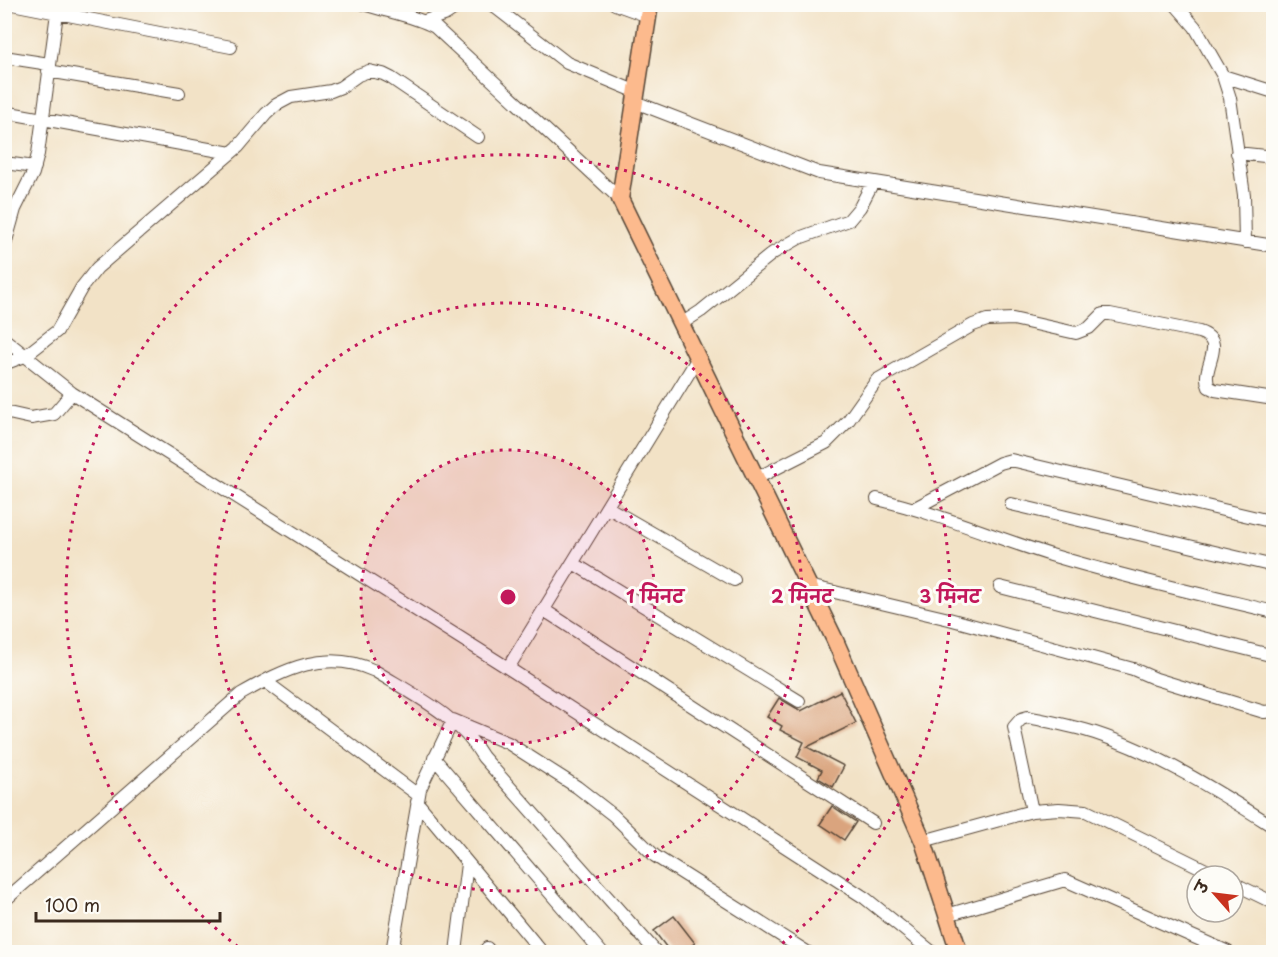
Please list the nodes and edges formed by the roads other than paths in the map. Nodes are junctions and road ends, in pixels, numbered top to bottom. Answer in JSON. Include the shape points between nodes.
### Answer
{"nodes":[{"id":1,"x":12,"y":4,"type":"edge"},
{"id":2,"x":364,"y":4,"type":"edge"},
{"id":3,"x":433,"y":4,"type":"edge"},
{"id":4,"x":461,"y":4,"type":"edge"},
{"id":5,"x":491,"y":4,"type":"edge"},
{"id":6,"x":615,"y":4,"type":"edge"},
{"id":7,"x":1174,"y":4,"type":"edge"},
{"id":8,"x":649,"y":10,"type":"edge"},
{"id":9,"x":57,"y":13,"type":"junction"},
{"id":10,"x":446,"y":14,"type":"junction"},
{"id":11,"x":425,"y":21,"type":"junction"},
{"id":12,"x":231,"y":47,"type":"dead end"},
{"id":13,"x":4,"y":57,"type":"edge"},
{"id":14,"x":49,"y":68,"type":"junction"},
{"id":15,"x":1223,"y":76,"type":"junction"},
{"id":16,"x":1274,"y":92,"type":"edge"},
{"id":17,"x":178,"y":93,"type":"dead end"},
{"id":18,"x":636,"y":97,"type":"junction"},
{"id":19,"x":4,"y":112,"type":"edge"},
{"id":20,"x":43,"y":118,"type":"junction"},
{"id":21,"x":478,"y":137,"type":"dead end"},
{"id":22,"x":231,"y":153,"type":"junction"},
{"id":23,"x":1237,"y":153,"type":"junction"},
{"id":24,"x":1274,"y":157,"type":"edge"},
{"id":25,"x":4,"y":163,"type":"edge"},
{"id":26,"x":35,"y":167,"type":"junction"},
{"id":27,"x":873,"y":182,"type":"junction"},
{"id":28,"x":620,"y":199,"type":"junction"},
{"id":29,"x":1245,"y":242,"type":"junction"},
{"id":30,"x":1274,"y":246,"type":"edge"},
{"id":31,"x":4,"y":248,"type":"edge"},
{"id":32,"x":681,"y":324,"type":"junction"},
{"id":33,"x":4,"y":339,"type":"edge"},
{"id":34,"x":25,"y":356,"type":"junction"},
{"id":35,"x":698,"y":358,"type":"junction"},
{"id":36,"x":4,"y":364,"type":"edge"},
{"id":37,"x":72,"y":393,"type":"junction"},
{"id":38,"x":1274,"y":399,"type":"edge"},
{"id":39,"x":4,"y":412,"type":"edge"},
{"id":40,"x":757,"y":478,"type":"junction"},
{"id":41,"x":877,"y":499,"type":"dead end"},
{"id":42,"x":1011,"y":504,"type":"dead end"},
{"id":43,"x":607,"y":507,"type":"junction"},
{"id":44,"x":915,"y":508,"type":"junction"},
{"id":45,"x":1274,"y":522,"type":"edge"},
{"id":46,"x":573,"y":563,"type":"junction"},
{"id":47,"x":1274,"y":566,"type":"edge"},
{"id":48,"x":734,"y":580,"type":"dead end"},
{"id":49,"x":809,"y":586,"type":"junction"},
{"id":50,"x":1000,"y":587,"type":"dead end"},
{"id":51,"x":544,"y":610,"type":"junction"},
{"id":52,"x":1274,"y":612,"type":"edge"},
{"id":53,"x":1274,"y":656,"type":"edge"},
{"id":54,"x":508,"y":668,"type":"junction"},
{"id":55,"x":265,"y":681,"type":"junction"},
{"id":56,"x":799,"y":701,"type":"dead end"},
{"id":57,"x":1274,"y":711,"type":"edge"},
{"id":58,"x":453,"y":720,"type":"junction"},
{"id":59,"x":434,"y":758,"type":"junction"},
{"id":60,"x":418,"y":799,"type":"junction"},
{"id":61,"x":1032,"y":811,"type":"junction"},
{"id":62,"x":873,"y":823,"type":"dead end"},
{"id":63,"x":1274,"y":827,"type":"edge"},
{"id":64,"x":923,"y":841,"type":"junction"},
{"id":65,"x":467,"y":864,"type":"junction"},
{"id":66,"x":1194,"y":864,"type":"edge"},
{"id":67,"x":1245,"y":889,"type":"edge"},
{"id":68,"x":4,"y":901,"type":"edge"},
{"id":69,"x":1274,"y":903,"type":"edge"},
{"id":70,"x":947,"y":915,"type":"junction"},
{"id":71,"x":392,"y":952,"type":"edge"},
{"id":72,"x":456,"y":952,"type":"edge"},
{"id":73,"x":542,"y":952,"type":"edge"},
{"id":74,"x":601,"y":952,"type":"edge"},
{"id":75,"x":656,"y":952,"type":"edge"},
{"id":76,"x":807,"y":952,"type":"edge"},
{"id":77,"x":932,"y":952,"type":"edge"},
{"id":78,"x":959,"y":952,"type":"edge"},
{"id":79,"x":1228,"y":952,"type":"edge"}],
"edges":[{"from":1,"to":9,"type":"street"},
{"from":2,"to":11,"type":"street"},
{"from":3,"to":10,"type":"street"},
{"from":4,"to":10,"type":"street"},
{"from":5,"to":18,"type":"street","via":[[567,63]]},
{"from":6,"to":8,"type":"street"},
{"from":7,"to":15,"type":"street","via":[[1195,27]]},
{"from":8,"to":18,"type":"main road"},
{"from":9,"to":12,"type":"street"},
{"from":9,"to":14,"type":"street"},
{"from":10,"to":11,"type":"street"},
{"from":11,"to":28,"type":"street","via":[[450,39]]},
{"from":13,"to":14,"type":"street"},
{"from":14,"to":17,"type":"street"},
{"from":14,"to":20,"type":"street"},
{"from":15,"to":16,"type":"street"},
{"from":15,"to":23,"type":"street"},
{"from":18,"to":27,"type":"street","via":[[819,173]]},
{"from":18,"to":28,"type":"main road"},
{"from":19,"to":20,"type":"street"},
{"from":20,"to":22,"type":"street"},
{"from":20,"to":26,"type":"street"},
{"from":21,"to":22,"type":"street","via":[[391,78],[369,71],[331,91],[291,97],[276,105]]},
{"from":22,"to":34,"type":"street","via":[[97,268],[82,286],[57,331]]},
{"from":23,"to":24,"type":"street"},
{"from":23,"to":29,"type":"street","via":[[1244,195]]},
{"from":25,"to":26,"type":"street"},
{"from":26,"to":31,"type":"street","via":[[15,209]]},
{"from":27,"to":29,"type":"street"},
{"from":27,"to":32,"type":"street","via":[[849,220],[800,238],[773,253]]},
{"from":28,"to":32,"type":"main road"},
{"from":29,"to":30,"type":"street"},
{"from":32,"to":35,"type":"main road"},
{"from":33,"to":34,"type":"street"},
{"from":34,"to":36,"type":"street"},
{"from":34,"to":37,"type":"street"},
{"from":35,"to":40,"type":"main road"},
{"from":35,"to":43,"type":"street"},
{"from":37,"to":39,"type":"street","via":[[54,414],[31,418]]},
{"from":37,"to":54,"type":"street"},
{"from":38,"to":40,"type":"street","via":[[1209,387],[1206,376],[1214,343],[1210,336],[1199,332],[1110,314],[1102,314],[1089,328],[1076,333],[1013,319],[987,320],[877,380],[848,421],[826,443]]},
{"from":40,"to":49,"type":"main road"},
{"from":41,"to":44,"type":"street"},
{"from":42,"to":47,"type":"street"},
{"from":43,"to":46,"type":"street"},
{"from":43,"to":48,"type":"street"},
{"from":44,"to":45,"type":"street","via":[[1011,460]]},
{"from":44,"to":52,"type":"street","via":[[1051,555]]},
{"from":46,"to":51,"type":"street"},
{"from":46,"to":56,"type":"street"},
{"from":49,"to":57,"type":"street","via":[[949,619],[1133,669],[1264,712]]},
{"from":49,"to":64,"type":"main road"},
{"from":50,"to":53,"type":"street"},
{"from":51,"to":54,"type":"street"},
{"from":51,"to":62,"type":"street"},
{"from":54,"to":77,"type":"street","via":[[865,898]]},
{"from":55,"to":58,"type":"street","via":[[312,662],[362,664]]},
{"from":55,"to":60,"type":"street"},
{"from":55,"to":68,"type":"street","via":[[227,706]]},
{"from":58,"to":59,"type":"street"},
{"from":58,"to":75,"type":"street"},
{"from":58,"to":76,"type":"street","via":[[508,743],[577,787],[655,856]]},
{"from":59,"to":60,"type":"street"},
{"from":59,"to":74,"type":"street"},
{"from":60,"to":65,"type":"street"},
{"from":60,"to":71,"type":"street"},
{"from":61,"to":63,"type":"street","via":[[1014,727],[1021,718],[1028,717],[1095,733],[1164,762]]},
{"from":61,"to":64,"type":"street"},
{"from":61,"to":66,"type":"street","via":[[1086,811]]},
{"from":64,"to":70,"type":"main road"},
{"from":65,"to":72,"type":"street"},
{"from":65,"to":73,"type":"street"},
{"from":67,"to":69,"type":"street"},
{"from":70,"to":78,"type":"main road"},
{"from":70,"to":79,"type":"street","via":[[1065,880]]}]}
